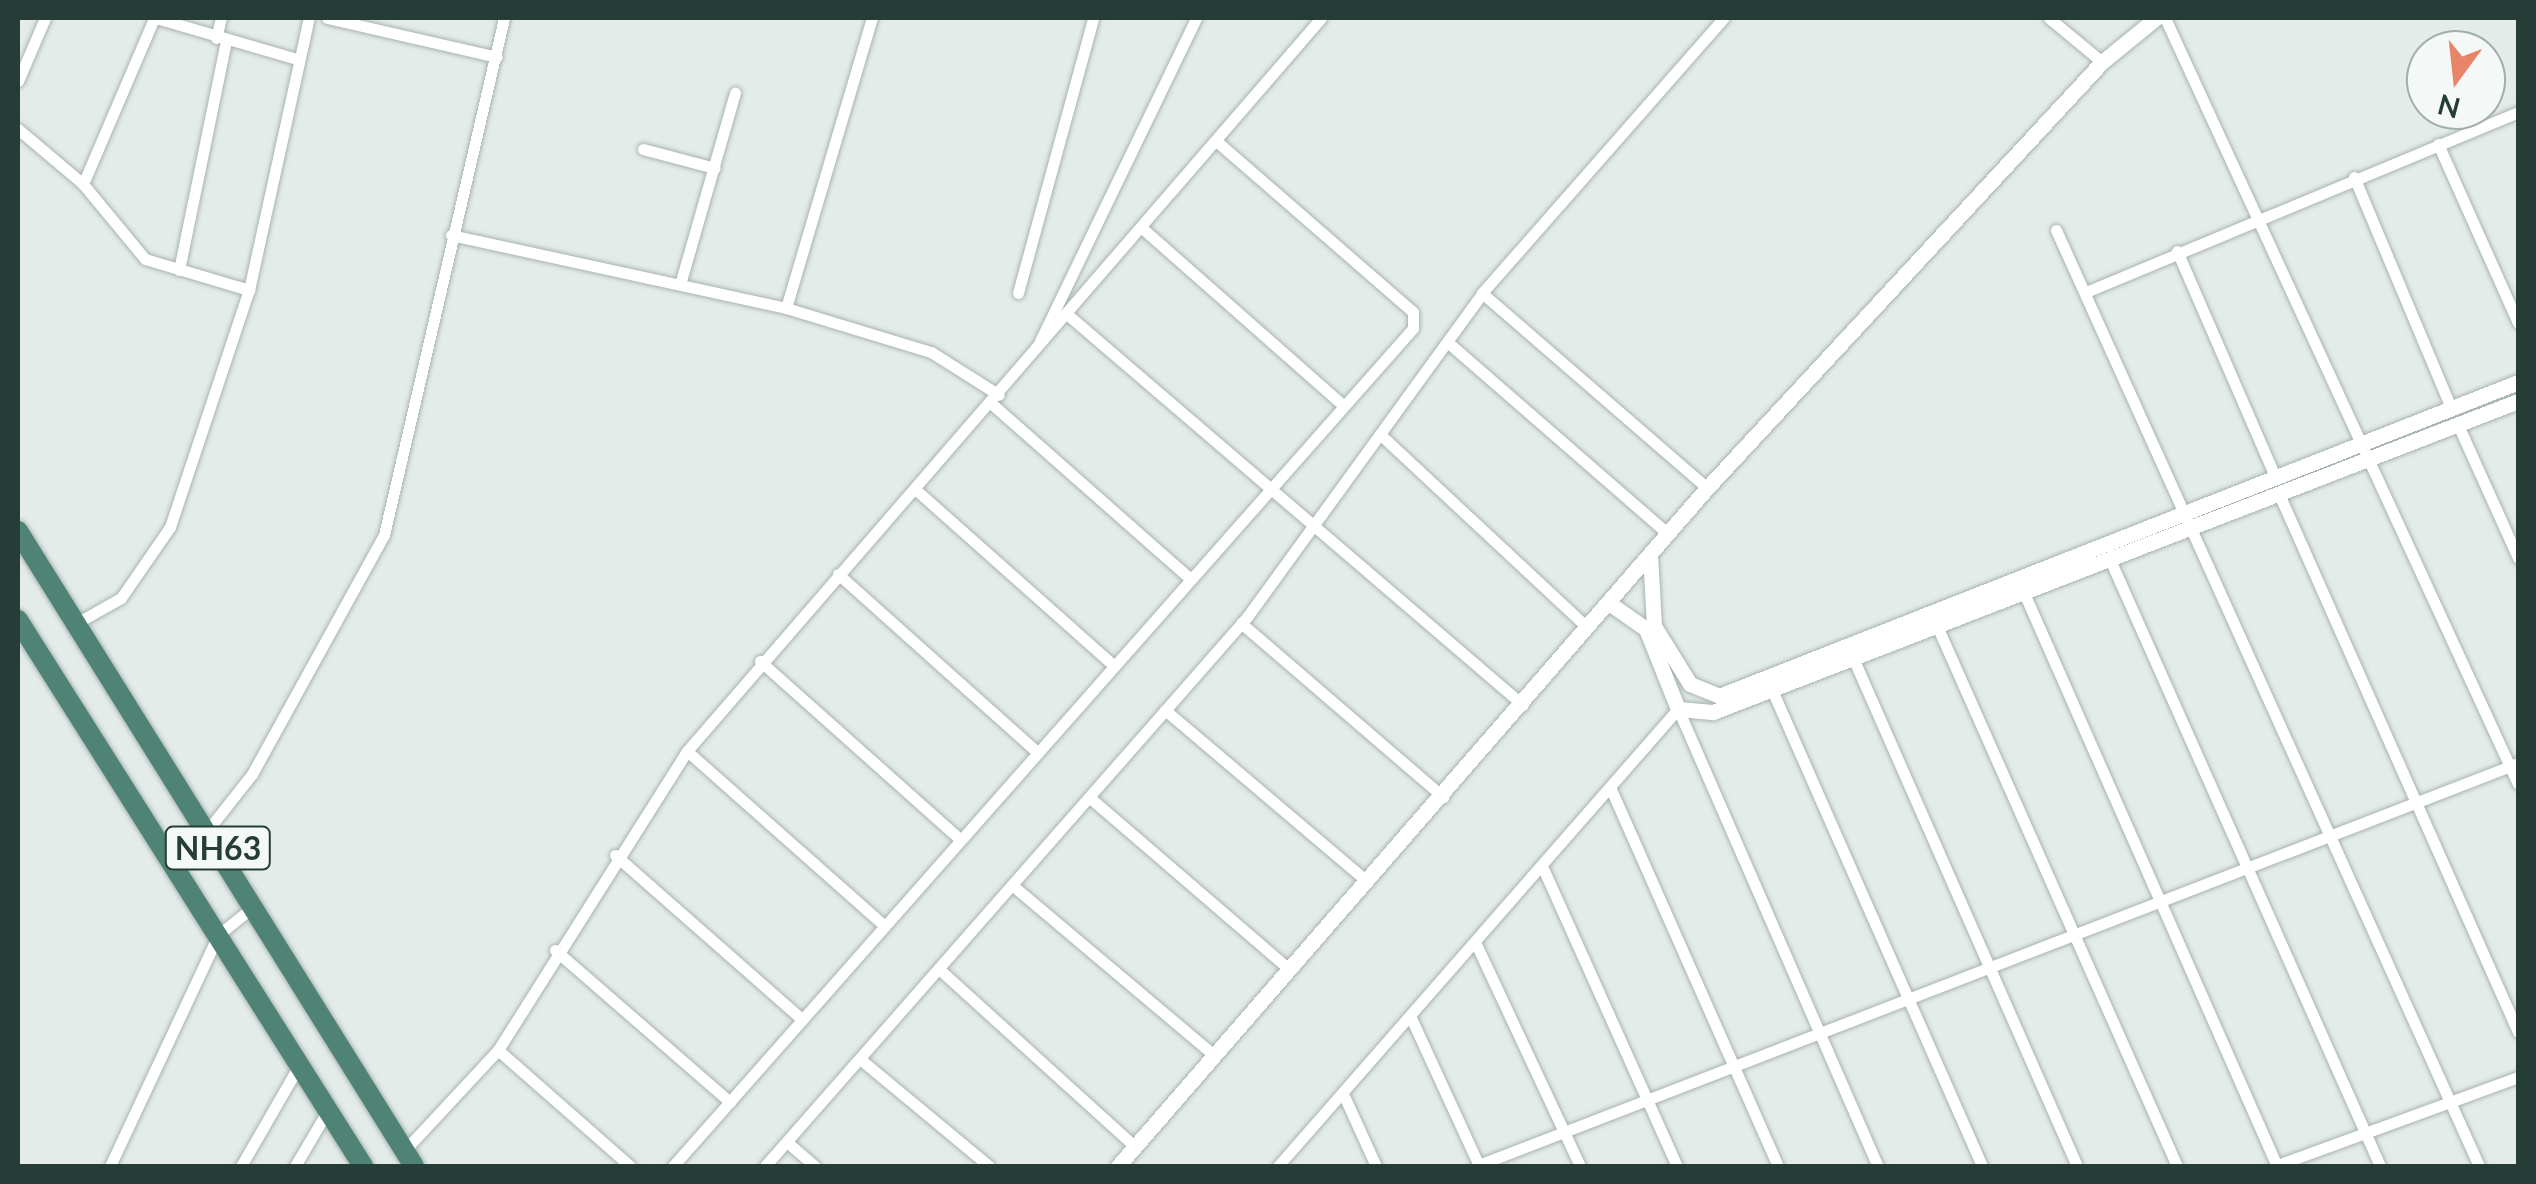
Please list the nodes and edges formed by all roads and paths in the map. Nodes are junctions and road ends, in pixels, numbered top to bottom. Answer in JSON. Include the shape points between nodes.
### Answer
{"nodes":[{"id":1,"x":45,"y":18,"type":"edge"},
{"id":2,"x":155,"y":18,"type":"edge"},
{"id":3,"x":221,"y":18,"type":"edge"},
{"id":4,"x":309,"y":18,"type":"edge"},
{"id":5,"x":327,"y":18,"type":"edge"},
{"id":6,"x":504,"y":18,"type":"edge"},
{"id":7,"x":872,"y":18,"type":"edge"},
{"id":8,"x":1093,"y":18,"type":"edge"},
{"id":9,"x":1196,"y":18,"type":"edge"},
{"id":10,"x":1321,"y":18,"type":"edge"},
{"id":11,"x":1724,"y":18,"type":"edge"},
{"id":12,"x":2048,"y":18,"type":"edge"},
{"id":13,"x":2156,"y":18,"type":"edge"},
{"id":14,"x":2164,"y":18,"type":"edge"},
{"id":15,"x":221,"y":40,"type":"junction"},
{"id":16,"x":497,"y":57,"type":"junction"},
{"id":17,"x":294,"y":58,"type":"junction"},
{"id":18,"x":2102,"y":62,"type":"junction"},
{"id":19,"x":18,"y":81,"type":"edge"},
{"id":20,"x":735,"y":93,"type":"dead end"},
{"id":21,"x":2518,"y":112,"type":"edge"},
{"id":22,"x":18,"y":129,"type":"edge"},
{"id":23,"x":1216,"y":141,"type":"junction"},
{"id":24,"x":2438,"y":144,"type":"junction"},
{"id":25,"x":643,"y":149,"type":"dead end"},
{"id":26,"x":714,"y":168,"type":"junction"},
{"id":27,"x":2354,"y":177,"type":"junction"},
{"id":28,"x":83,"y":184,"type":"junction"},
{"id":29,"x":2257,"y":215,"type":"junction"},
{"id":30,"x":1142,"y":228,"type":"junction"},
{"id":31,"x":2056,"y":230,"type":"dead end"},
{"id":32,"x":452,"y":235,"type":"junction"},
{"id":33,"x":2177,"y":251,"type":"junction"},
{"id":34,"x":179,"y":270,"type":"junction"},
{"id":35,"x":680,"y":281,"type":"junction"},
{"id":36,"x":249,"y":290,"type":"junction"},
{"id":37,"x":2086,"y":292,"type":"junction"},
{"id":38,"x":1018,"y":293,"type":"dead end"},
{"id":39,"x":1482,"y":293,"type":"junction"},
{"id":40,"x":786,"y":308,"type":"junction"},
{"id":41,"x":1068,"y":316,"type":"junction"},
{"id":42,"x":2518,"y":323,"type":"edge"},
{"id":43,"x":1452,"y":346,"type":"junction"},
{"id":44,"x":1028,"y":363,"type":"junction"},
{"id":45,"x":2518,"y":382,"type":"edge"},
{"id":46,"x":995,"y":400,"type":"junction"},
{"id":47,"x":2518,"y":401,"type":"edge"},
{"id":48,"x":1343,"y":405,"type":"junction"},
{"id":49,"x":2451,"y":408,"type":"junction"},
{"id":50,"x":2458,"y":424,"type":"junction"},
{"id":51,"x":1382,"y":437,"type":"junction"},
{"id":52,"x":2363,"y":441,"type":"junction"},
{"id":53,"x":2371,"y":458,"type":"junction"},
{"id":54,"x":2275,"y":476,"type":"junction"},
{"id":55,"x":1707,"y":488,"type":"junction"},
{"id":56,"x":915,"y":489,"type":"junction"},
{"id":57,"x":1263,"y":491,"type":"junction"},
{"id":58,"x":2278,"y":494,"type":"junction"},
{"id":59,"x":2186,"y":512,"type":"junction"},
{"id":60,"x":2192,"y":529,"type":"junction"},
{"id":61,"x":18,"y":531,"type":"edge"},
{"id":62,"x":1310,"y":532,"type":"junction"},
{"id":63,"x":1667,"y":533,"type":"junction"},
{"id":64,"x":1650,"y":554,"type":"junction"},
{"id":65,"x":2518,"y":558,"type":"edge"},
{"id":66,"x":2111,"y":562,"type":"junction"},
{"id":67,"x":838,"y":574,"type":"junction"},
{"id":68,"x":1188,"y":577,"type":"junction"},
{"id":69,"x":2024,"y":593,"type":"junction"},
{"id":70,"x":1609,"y":603,"type":"junction"},
{"id":71,"x":18,"y":620,"type":"edge"},
{"id":72,"x":1241,"y":623,"type":"junction"},
{"id":73,"x":75,"y":624,"type":"junction"},
{"id":74,"x":1937,"y":626,"type":"junction"},
{"id":75,"x":1587,"y":627,"type":"junction"},
{"id":76,"x":1853,"y":658,"type":"junction"},
{"id":77,"x":760,"y":661,"type":"junction"},
{"id":78,"x":1112,"y":664,"type":"junction"},
{"id":79,"x":1772,"y":690,"type":"junction"},
{"id":80,"x":1523,"y":705,"type":"junction"},
{"id":81,"x":1678,"y":708,"type":"junction"},
{"id":82,"x":1165,"y":710,"type":"junction"},
{"id":83,"x":687,"y":751,"type":"junction"},
{"id":84,"x":1036,"y":751,"type":"junction"},
{"id":85,"x":2515,"y":764,"type":"edge"},
{"id":86,"x":2518,"y":784,"type":"edge"},
{"id":87,"x":1610,"y":787,"type":"junction"},
{"id":88,"x":1089,"y":797,"type":"junction"},
{"id":89,"x":1442,"y":797,"type":"junction"},
{"id":90,"x":2422,"y":801,"type":"junction"},
{"id":91,"x":2330,"y":830,"type":"junction"},
{"id":92,"x":207,"y":831,"type":"junction"},
{"id":93,"x":960,"y":839,"type":"junction"},
{"id":94,"x":615,"y":855,"type":"junction"},
{"id":95,"x":2244,"y":864,"type":"junction"},
{"id":96,"x":1542,"y":866,"type":"junction"},
{"id":97,"x":1368,"y":882,"type":"junction"},
{"id":98,"x":1012,"y":885,"type":"junction"},
{"id":99,"x":2158,"y":896,"type":"junction"},
{"id":100,"x":254,"y":906,"type":"junction"},
{"id":101,"x":884,"y":925,"type":"junction"},
{"id":102,"x":2075,"y":929,"type":"junction"},
{"id":103,"x":218,"y":935,"type":"junction"},
{"id":104,"x":1476,"y":944,"type":"junction"},
{"id":105,"x":556,"y":950,"type":"junction"},
{"id":106,"x":1993,"y":961,"type":"junction"},
{"id":107,"x":938,"y":969,"type":"junction"},
{"id":108,"x":1290,"y":970,"type":"junction"},
{"id":109,"x":1902,"y":996,"type":"junction"},
{"id":110,"x":802,"y":1020,"type":"junction"},
{"id":111,"x":1412,"y":1020,"type":"junction"},
{"id":112,"x":1816,"y":1029,"type":"junction"},
{"id":113,"x":2518,"y":1032,"type":"edge"},
{"id":114,"x":498,"y":1050,"type":"junction"},
{"id":115,"x":1215,"y":1056,"type":"junction"},
{"id":116,"x":860,"y":1059,"type":"junction"},
{"id":117,"x":301,"y":1062,"type":"junction"},
{"id":118,"x":1732,"y":1063,"type":"junction"},
{"id":119,"x":2518,"y":1077,"type":"edge"},
{"id":120,"x":1345,"y":1098,"type":"junction"},
{"id":121,"x":1647,"y":1098,"type":"junction"},
{"id":122,"x":2448,"y":1100,"type":"junction"},
{"id":123,"x":730,"y":1102,"type":"junction"},
{"id":124,"x":328,"y":1110,"type":"junction"},
{"id":125,"x":1564,"y":1131,"type":"junction"},
{"id":126,"x":2366,"y":1132,"type":"junction"},
{"id":127,"x":788,"y":1142,"type":"junction"},
{"id":128,"x":1134,"y":1148,"type":"junction"},
{"id":129,"x":409,"y":1159,"type":"edge"},
{"id":130,"x":110,"y":1166,"type":"edge"},
{"id":131,"x":240,"y":1166,"type":"edge"},
{"id":132,"x":295,"y":1166,"type":"edge"},
{"id":133,"x":363,"y":1166,"type":"edge"},
{"id":134,"x":630,"y":1166,"type":"edge"},
{"id":135,"x":673,"y":1166,"type":"edge"},
{"id":136,"x":765,"y":1166,"type":"edge"},
{"id":137,"x":815,"y":1166,"type":"edge"},
{"id":138,"x":989,"y":1166,"type":"edge"},
{"id":139,"x":1118,"y":1166,"type":"edge"},
{"id":140,"x":1278,"y":1166,"type":"edge"},
{"id":141,"x":1376,"y":1166,"type":"edge"},
{"id":142,"x":1478,"y":1166,"type":"edge"},
{"id":143,"x":1580,"y":1166,"type":"edge"},
{"id":144,"x":1677,"y":1166,"type":"edge"},
{"id":145,"x":1778,"y":1166,"type":"edge"},
{"id":146,"x":1878,"y":1166,"type":"edge"},
{"id":147,"x":1982,"y":1166,"type":"edge"},
{"id":148,"x":2076,"y":1166,"type":"edge"},
{"id":149,"x":2177,"y":1166,"type":"edge"},
{"id":150,"x":2276,"y":1166,"type":"edge"},
{"id":151,"x":2380,"y":1166,"type":"edge"},
{"id":152,"x":2479,"y":1166,"type":"edge"}],
"edges":[{"from":1,"to":19,"type":"street"},
{"from":2,"to":15,"type":"street"},
{"from":2,"to":28,"type":"street"},
{"from":3,"to":15,"type":"street"},
{"from":4,"to":17,"type":"street"},
{"from":5,"to":16,"type":"street"},
{"from":6,"to":16,"type":"street"},
{"from":7,"to":40,"type":"street"},
{"from":8,"to":38,"type":"street"},
{"from":9,"to":44,"type":"street"},
{"from":10,"to":23,"type":"street"},
{"from":11,"to":39,"type":"street"},
{"from":12,"to":18,"type":"street"},
{"from":13,"to":18,"type":"street"},
{"from":14,"to":29,"type":"street"},
{"from":15,"to":17,"type":"street"},
{"from":15,"to":34,"type":"street"},
{"from":16,"to":32,"type":"street"},
{"from":17,"to":36,"type":"street"},
{"from":18,"to":55,"type":"street"},
{"from":20,"to":26,"type":"street"},
{"from":21,"to":24,"type":"street"},
{"from":22,"to":28,"type":"street"},
{"from":23,"to":30,"type":"street"},
{"from":23,"to":48,"type":"street","via":[[1413,312],[1413,328]]},
{"from":24,"to":27,"type":"street"},
{"from":24,"to":42,"type":"street"},
{"from":25,"to":26,"type":"street"},
{"from":26,"to":35,"type":"street"},
{"from":27,"to":29,"type":"street"},
{"from":27,"to":49,"type":"street"},
{"from":28,"to":34,"type":"street","via":[[145,260]]},
{"from":29,"to":33,"type":"street"},
{"from":29,"to":52,"type":"street"},
{"from":30,"to":41,"type":"street"},
{"from":30,"to":48,"type":"street"},
{"from":31,"to":37,"type":"street"},
{"from":32,"to":35,"type":"street"},
{"from":32,"to":92,"type":"street","via":[[384,536],[272,740]]},
{"from":33,"to":37,"type":"street"},
{"from":33,"to":54,"type":"street"},
{"from":34,"to":36,"type":"street"},
{"from":35,"to":40,"type":"street"},
{"from":36,"to":73,"type":"street","via":[[156,558],[120,598]]},
{"from":37,"to":59,"type":"street"},
{"from":39,"to":43,"type":"street"},
{"from":39,"to":55,"type":"street"},
{"from":40,"to":46,"type":"street","via":[[930,352]]},
{"from":41,"to":44,"type":"street"},
{"from":41,"to":57,"type":"street"},
{"from":43,"to":51,"type":"street"},
{"from":43,"to":63,"type":"street"},
{"from":44,"to":46,"type":"street"},
{"from":45,"to":49,"type":"street"},
{"from":46,"to":56,"type":"street"},
{"from":46,"to":68,"type":"street"},
{"from":47,"to":50,"type":"street"},
{"from":48,"to":57,"type":"street"},
{"from":49,"to":52,"type":"street"},
{"from":50,"to":53,"type":"street"},
{"from":50,"to":65,"type":"street"},
{"from":51,"to":62,"type":"street"},
{"from":51,"to":75,"type":"street"},
{"from":52,"to":53,"type":"street"},
{"from":52,"to":54,"type":"street"},
{"from":53,"to":58,"type":"street"},
{"from":53,"to":85,"type":"street"},
{"from":54,"to":59,"type":"street"},
{"from":55,"to":63,"type":"street"},
{"from":56,"to":67,"type":"street"},
{"from":56,"to":78,"type":"street"},
{"from":57,"to":62,"type":"street"},
{"from":57,"to":68,"type":"street"},
{"from":58,"to":60,"type":"street"},
{"from":58,"to":90,"type":"street"},
{"from":59,"to":60,"type":"street"},
{"from":59,"to":64,"type":"street","via":[[1712,696],[1690,684],[1654,626]]},
{"from":60,"to":66,"type":"street"},
{"from":60,"to":91,"type":"street"},
{"from":61,"to":73,"type":"highway","number":"NH63"},
{"from":62,"to":72,"type":"street"},
{"from":62,"to":80,"type":"street"},
{"from":63,"to":64,"type":"street"},
{"from":64,"to":70,"type":"street"},
{"from":66,"to":69,"type":"street"},
{"from":66,"to":95,"type":"street"},
{"from":67,"to":77,"type":"street"},
{"from":67,"to":84,"type":"street"},
{"from":68,"to":78,"type":"street"},
{"from":69,"to":74,"type":"street"},
{"from":69,"to":99,"type":"street"},
{"from":70,"to":75,"type":"street"},
{"from":70,"to":81,"type":"street","via":[[1646,629]]},
{"from":71,"to":103,"type":"highway","number":"NH63"},
{"from":72,"to":82,"type":"street"},
{"from":72,"to":89,"type":"street"},
{"from":73,"to":92,"type":"highway","number":"NH63"},
{"from":74,"to":76,"type":"street"},
{"from":74,"to":102,"type":"street"},
{"from":75,"to":80,"type":"street"},
{"from":76,"to":79,"type":"street"},
{"from":76,"to":106,"type":"street"},
{"from":77,"to":83,"type":"street"},
{"from":77,"to":93,"type":"street"},
{"from":78,"to":84,"type":"street"},
{"from":79,"to":81,"type":"street","via":[[1714,712]]},
{"from":79,"to":109,"type":"street"},
{"from":80,"to":89,"type":"street"},
{"from":81,"to":87,"type":"street"},
{"from":81,"to":112,"type":"street"},
{"from":82,"to":88,"type":"street"},
{"from":82,"to":97,"type":"street"},
{"from":83,"to":94,"type":"street"},
{"from":83,"to":101,"type":"street"},
{"from":84,"to":93,"type":"street"},
{"from":85,"to":86,"type":"street"},
{"from":85,"to":90,"type":"street"},
{"from":87,"to":96,"type":"street"},
{"from":87,"to":118,"type":"street"},
{"from":88,"to":98,"type":"street"},
{"from":88,"to":108,"type":"street"},
{"from":89,"to":97,"type":"street"},
{"from":90,"to":91,"type":"street"},
{"from":90,"to":113,"type":"street"},
{"from":91,"to":95,"type":"street"},
{"from":91,"to":122,"type":"street"},
{"from":92,"to":100,"type":"highway","number":"NH63"},
{"from":93,"to":101,"type":"street"},
{"from":94,"to":105,"type":"street"},
{"from":94,"to":110,"type":"street"},
{"from":95,"to":99,"type":"street"},
{"from":95,"to":126,"type":"street"},
{"from":96,"to":104,"type":"street"},
{"from":96,"to":121,"type":"street"},
{"from":97,"to":108,"type":"street"},
{"from":98,"to":107,"type":"street"},
{"from":98,"to":115,"type":"street"},
{"from":99,"to":102,"type":"street"},
{"from":99,"to":150,"type":"street"},
{"from":100,"to":103,"type":"street"},
{"from":100,"to":129,"type":"highway","number":"NH63"},
{"from":101,"to":110,"type":"street"},
{"from":102,"to":106,"type":"street"},
{"from":102,"to":149,"type":"street"},
{"from":103,"to":117,"type":"highway","number":"NH63"},
{"from":103,"to":130,"type":"street"},
{"from":104,"to":111,"type":"street"},
{"from":104,"to":125,"type":"street"},
{"from":105,"to":114,"type":"street"},
{"from":105,"to":123,"type":"street"},
{"from":106,"to":109,"type":"street"},
{"from":106,"to":148,"type":"street"},
{"from":107,"to":116,"type":"street"},
{"from":107,"to":128,"type":"street"},
{"from":108,"to":115,"type":"street"},
{"from":109,"to":112,"type":"street"},
{"from":109,"to":147,"type":"street"},
{"from":110,"to":123,"type":"street"},
{"from":111,"to":120,"type":"street"},
{"from":111,"to":142,"type":"street"},
{"from":112,"to":118,"type":"street"},
{"from":112,"to":146,"type":"street"},
{"from":114,"to":129,"type":"street"},
{"from":114,"to":134,"type":"street"},
{"from":115,"to":128,"type":"street"},
{"from":116,"to":127,"type":"street"},
{"from":116,"to":138,"type":"street"},
{"from":117,"to":124,"type":"highway","number":"NH63"},
{"from":117,"to":131,"type":"street"},
{"from":118,"to":121,"type":"street"},
{"from":118,"to":145,"type":"street"},
{"from":119,"to":122,"type":"street"},
{"from":120,"to":140,"type":"street"},
{"from":120,"to":141,"type":"street"},
{"from":121,"to":125,"type":"street"},
{"from":121,"to":144,"type":"street"},
{"from":122,"to":126,"type":"street"},
{"from":122,"to":152,"type":"street"},
{"from":123,"to":135,"type":"street"},
{"from":124,"to":132,"type":"street"},
{"from":124,"to":133,"type":"highway","number":"NH63"},
{"from":125,"to":142,"type":"street"},
{"from":125,"to":143,"type":"street"},
{"from":126,"to":150,"type":"street"},
{"from":126,"to":151,"type":"street"},
{"from":127,"to":136,"type":"street"},
{"from":127,"to":137,"type":"street"},
{"from":128,"to":139,"type":"street"}]}
